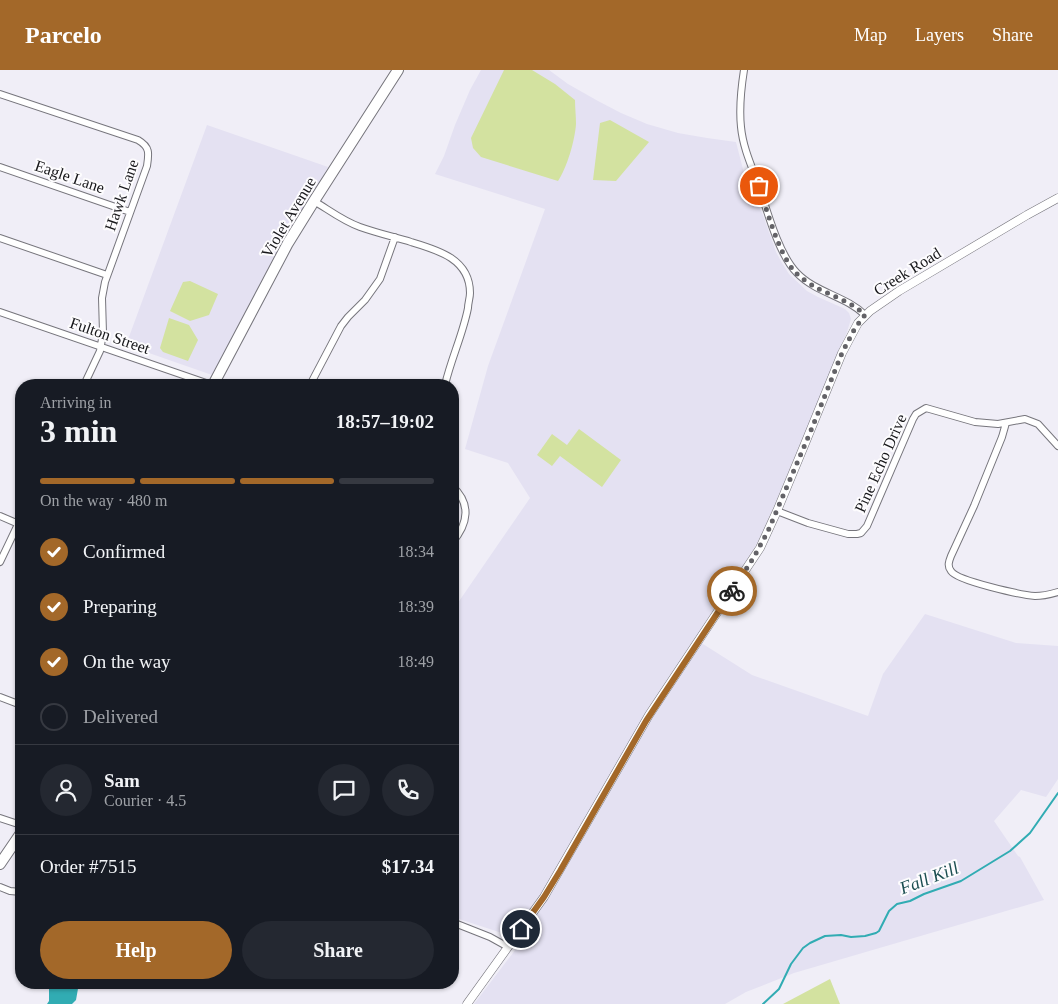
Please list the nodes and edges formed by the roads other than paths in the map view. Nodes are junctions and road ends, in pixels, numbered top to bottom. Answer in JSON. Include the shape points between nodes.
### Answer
{"nodes":[{"id":1,"x":398,"y":70,"type":"edge"},
{"id":2,"x":744,"y":70,"type":"edge"},
{"id":3,"x":0,"y":94,"type":"edge"},
{"id":4,"x":0,"y":167,"type":"edge"},
{"id":5,"x":1058,"y":198,"type":"edge"},
{"id":6,"x":314,"y":200,"type":"junction"},
{"id":7,"x":130,"y":212,"type":"junction"},
{"id":8,"x":0,"y":238,"type":"edge"},
{"id":9,"x":395,"y":238,"type":"junction"},
{"id":10,"x":107,"y":275,"type":"junction"},
{"id":11,"x":0,"y":312,"type":"edge"},
{"id":12,"x":865,"y":315,"type":"junction"},
{"id":13,"x":101,"y":347,"type":"junction"},
{"id":14,"x":87,"y":379,"type":"edge"},
{"id":15,"x":194,"y":379,"type":"edge"},
{"id":16,"x":215,"y":379,"type":"edge"},
{"id":17,"x":313,"y":379,"type":"edge"},
{"id":18,"x":447,"y":379,"type":"edge"},
{"id":19,"x":1006,"y":423,"type":"junction"},
{"id":20,"x":1058,"y":446,"type":"edge"},
{"id":21,"x":459,"y":493,"type":"edge"},
{"id":22,"x":776,"y":511,"type":"junction"},
{"id":23,"x":0,"y":516,"type":"edge"},
{"id":24,"x":15,"y":520,"type":"edge"},
{"id":25,"x":15,"y":532,"type":"edge"},
{"id":26,"x":459,"y":533,"type":"edge"},
{"id":27,"x":0,"y":562,"type":"edge"},
{"id":28,"x":1058,"y":592,"type":"edge"},
{"id":29,"x":0,"y":697,"type":"edge"},
{"id":30,"x":15,"y":703,"type":"edge"},
{"id":31,"x":0,"y":818,"type":"edge"},
{"id":32,"x":15,"y":824,"type":"edge"},
{"id":33,"x":15,"y":842,"type":"edge"},
{"id":34,"x":0,"y":864,"type":"edge"},
{"id":35,"x":0,"y":888,"type":"edge"},
{"id":36,"x":15,"y":891,"type":"edge"},
{"id":37,"x":459,"y":925,"type":"edge"},
{"id":38,"x":508,"y":947,"type":"junction"},
{"id":39,"x":467,"y":1004,"type":"edge"}],
"edges":[{"from":1,"to":6,"type":"main road","name":"Violet Avenue"},
{"from":2,"to":12,"type":"street","via":[[740,113],[743,141],[784,254],[805,281]]},
{"from":3,"to":7,"type":"street","name":"Hawk Lane","via":[[144,143],[148,152],[147,166]]},
{"from":4,"to":7,"type":"street","name":"Eagle Lane"},
{"from":5,"to":12,"type":"street","name":"Creek Road"},
{"from":6,"to":9,"type":"street","via":[[347,222]]},
{"from":6,"to":16,"type":"main road","name":"Violet Avenue"},
{"from":7,"to":10,"type":"street","name":"Hawk Lane"},
{"from":8,"to":10,"type":"street"},
{"from":9,"to":17,"type":"street","via":[[380,278],[341,326]]},
{"from":9,"to":18,"type":"street","via":[[448,256],[465,273],[470,293],[466,319]]},
{"from":10,"to":13,"type":"street","name":"Hawk Lane","via":[[102,298],[104,333]]},
{"from":11,"to":13,"type":"street","name":"Fulton Street"},
{"from":12,"to":22,"type":"street","name":"Creek Road","via":[[842,353]]},
{"from":13,"to":14,"type":"street","name":"Hawk Lane"},
{"from":13,"to":15,"type":"street","name":"Fulton Street"},
{"from":19,"to":20,"type":"street","via":[[1025,419],[1035,422]]},
{"from":19,"to":22,"type":"street","name":"Pine Echo Drive","via":[[975,422],[922,409],[913,419],[867,526],[861,533],[848,534],[817,526]]},
{"from":19,"to":28,"type":"street","via":[[948,564],[953,573],[973,582],[1036,596]]},
{"from":21,"to":26,"type":"street","via":[[466,512]]},
{"from":22,"to":38,"type":"street","name":"Creek Road","via":[[754,557],[653,709],[549,889]]},
{"from":23,"to":24,"type":"street"},
{"from":25,"to":27,"type":"street"},
{"from":29,"to":30,"type":"street"},
{"from":31,"to":32,"type":"street"},
{"from":33,"to":34,"type":"main road"},
{"from":35,"to":36,"type":"street"},
{"from":37,"to":38,"type":"street","via":[[490,936]]},
{"from":38,"to":39,"type":"street","name":"Creek Road"}]}
